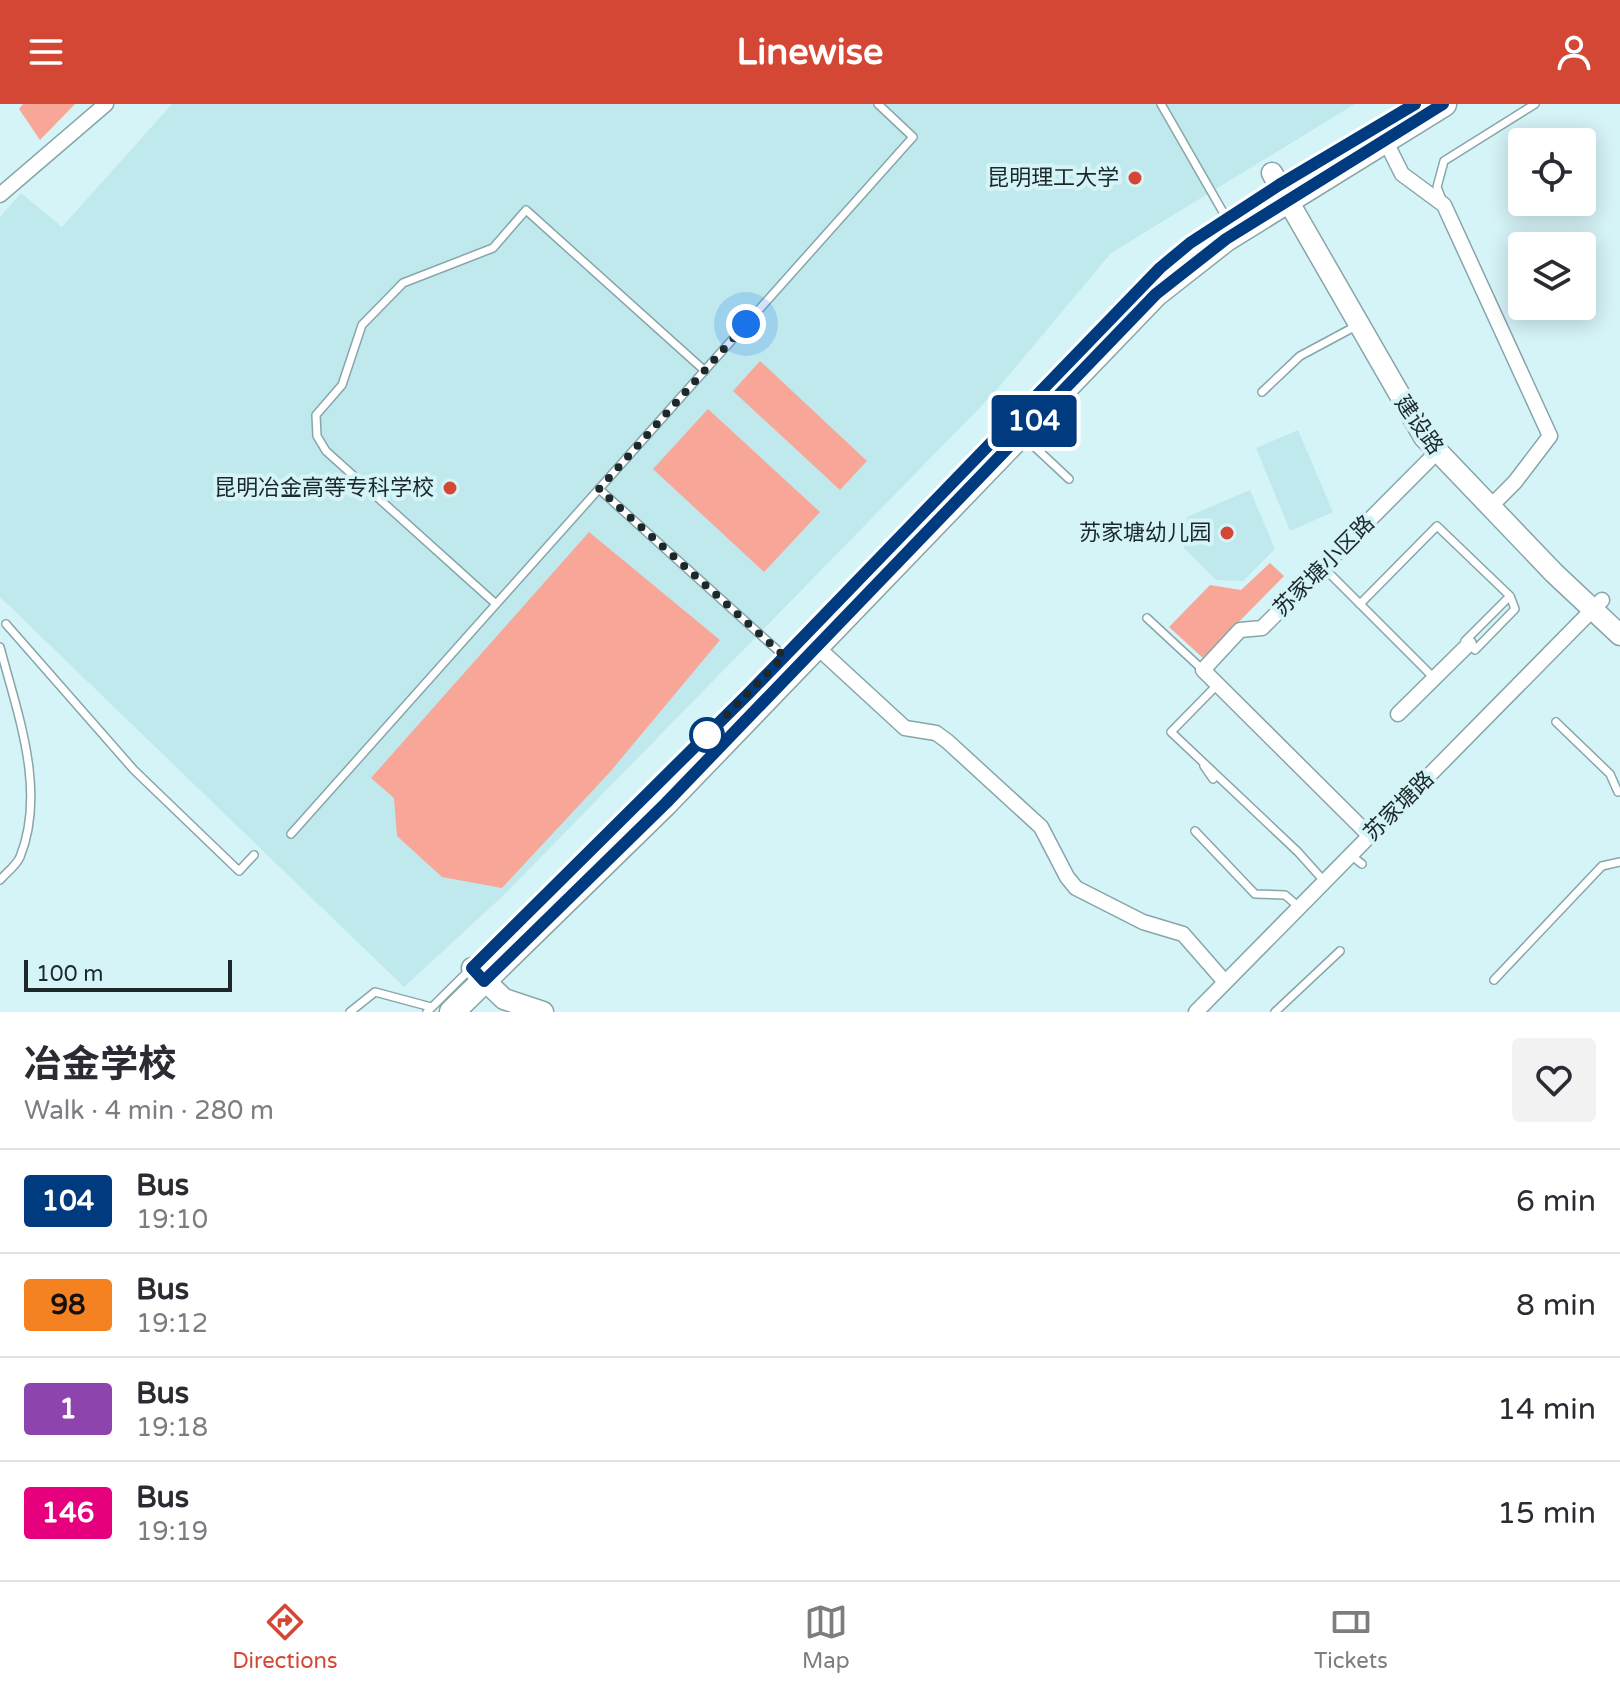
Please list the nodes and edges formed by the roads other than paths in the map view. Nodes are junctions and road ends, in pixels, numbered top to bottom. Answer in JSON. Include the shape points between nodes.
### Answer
{"nodes":[{"id":1,"x":106,"y":104,"type":"edge"},
{"id":2,"x":878,"y":104,"type":"edge"},
{"id":3,"x":1161,"y":104,"type":"edge"},
{"id":4,"x":1415,"y":104,"type":"edge"},
{"id":5,"x":1444,"y":104,"type":"edge"},
{"id":6,"x":1535,"y":104,"type":"edge"},
{"id":7,"x":1385,"y":140,"type":"junction"},
{"id":8,"x":6,"y":180,"type":"edge"},
{"id":9,"x":1285,"y":182,"type":"junction"},
{"id":10,"x":0,"y":195,"type":"edge"},
{"id":11,"x":1444,"y":205,"type":"junction"},
{"id":12,"x":1227,"y":219,"type":"junction"},
{"id":13,"x":1358,"y":325,"type":"junction"},
{"id":14,"x":705,"y":371,"type":"junction"},
{"id":15,"x":1262,"y":392,"type":"dead end"},
{"id":16,"x":1021,"y":434,"type":"junction"},
{"id":17,"x":1437,"y":452,"type":"junction"},
{"id":18,"x":1069,"y":479,"type":"dead end"},
{"id":19,"x":599,"y":489,"type":"junction"},
{"id":20,"x":1494,"y":502,"type":"junction"},
{"id":21,"x":1323,"y":567,"type":"junction"},
{"id":22,"x":1510,"y":596,"type":"junction"},
{"id":23,"x":496,"y":604,"type":"junction"},
{"id":24,"x":1360,"y":604,"type":"junction"},
{"id":25,"x":1597,"y":605,"type":"junction"},
{"id":26,"x":1620,"y":617,"type":"edge"},
{"id":27,"x":1147,"y":618,"type":"dead end"},
{"id":28,"x":6,"y":624,"type":"dead end"},
{"id":29,"x":1620,"y":635,"type":"edge"},
{"id":30,"x":1469,"y":644,"type":"junction"},
{"id":31,"x":0,"y":647,"type":"edge"},
{"id":32,"x":817,"y":647,"type":"junction"},
{"id":33,"x":784,"y":656,"type":"junction"},
{"id":34,"x":1203,"y":670,"type":"junction"},
{"id":35,"x":1434,"y":678,"type":"junction"},
{"id":36,"x":1218,"y":684,"type":"junction"},
{"id":37,"x":1398,"y":714,"type":"dead end"},
{"id":38,"x":1556,"y":722,"type":"dead end"},
{"id":39,"x":1203,"y":764,"type":"junction"},
{"id":40,"x":1213,"y":779,"type":"dead end"},
{"id":41,"x":1618,"y":792,"type":"dead end"},
{"id":42,"x":1195,"y":831,"type":"dead end"},
{"id":43,"x":291,"y":834,"type":"dead end"},
{"id":44,"x":1369,"y":835,"type":"junction"},
{"id":45,"x":254,"y":855,"type":"dead end"},
{"id":46,"x":1620,"y":862,"type":"edge"},
{"id":47,"x":0,"y":880,"type":"edge"},
{"id":48,"x":1324,"y":881,"type":"junction"},
{"id":49,"x":1299,"y":907,"type":"junction"},
{"id":50,"x":1340,"y":951,"type":"dead end"},
{"id":51,"x":478,"y":975,"type":"junction"},
{"id":52,"x":1494,"y":980,"type":"dead end"},
{"id":53,"x":1225,"y":982,"type":"junction"},
{"id":54,"x":437,"y":1010,"type":"edge"},
{"id":55,"x":350,"y":1012,"type":"edge"},
{"id":56,"x":543,"y":1012,"type":"edge"},
{"id":57,"x":1196,"y":1012,"type":"edge"},
{"id":58,"x":1275,"y":1012,"type":"edge"}],
"edges":[{"from":1,"to":8,"type":"street"},
{"from":2,"to":14,"type":"lane","via":[[913,137]]},
{"from":3,"to":12,"type":"lane"},
{"from":4,"to":9,"type":"lane"},
{"from":5,"to":7,"type":"main road"},
{"from":6,"to":11,"type":"lane","via":[[1444,161],[1437,187]]},
{"from":7,"to":9,"type":"main road"},
{"from":7,"to":11,"type":"street","via":[[1402,174]]},
{"from":8,"to":10,"type":"street"},
{"from":9,"to":12,"type":"lane"},
{"from":9,"to":13,"type":"street","name":"建设路"},
{"from":9,"to":16,"type":"main road","via":[[1179,274]]},
{"from":9,"to":20,"type":"street","name":"建设路","via":[[1423,411]]},
{"from":11,"to":20,"type":"street","via":[[1550,436]]},
{"from":12,"to":33,"type":"lane","via":[[1135,291]]},
{"from":13,"to":15,"type":"lane","via":[[1300,356]]},
{"from":13,"to":17,"type":"street","name":"建设路","via":[[1413,421]]},
{"from":14,"to":19,"type":"lane"},
{"from":14,"to":23,"type":"lane","via":[[526,210],[493,248],[403,283],[362,325],[342,385],[316,415],[317,436],[326,451]]},
{"from":16,"to":18,"type":"lane"},
{"from":16,"to":32,"type":"main road"},
{"from":17,"to":20,"type":"street","name":"建设路"},
{"from":17,"to":21,"type":"street","name":"苏家塘小区路"},
{"from":19,"to":23,"type":"lane"},
{"from":19,"to":33,"type":"lane"},
{"from":20,"to":25,"type":"street","name":"建设路"},
{"from":21,"to":24,"type":"lane"},
{"from":21,"to":34,"type":"street","name":"苏家塘小区路","via":[[1262,628],[1240,630]]},
{"from":22,"to":24,"type":"lane","via":[[1437,526]]},
{"from":22,"to":30,"type":"lane","via":[[1465,641]]},
{"from":22,"to":30,"type":"lane","via":[[1515,609],[1475,650]]},
{"from":23,"to":43,"type":"lane"},
{"from":24,"to":35,"type":"lane"},
{"from":25,"to":26,"type":"street","name":"建设路"},
{"from":25,"to":29,"type":"street","name":"建设路"},
{"from":25,"to":44,"type":"street","name":"苏家塘路"},
{"from":27,"to":34,"type":"lane"},
{"from":28,"to":45,"type":"lane","via":[[134,770],[239,871]]},
{"from":30,"to":35,"type":"street"},
{"from":31,"to":47,"type":"lane","via":[[24,739],[32,812],[19,860]]},
{"from":32,"to":51,"type":"main road","via":[[666,803]]},
{"from":32,"to":53,"type":"street","via":[[905,728],[936,733],[947,741],[1041,827],[1076,888],[1143,922],[1183,934]]},
{"from":33,"to":51,"type":"lane"},
{"from":34,"to":36,"type":"street"},
{"from":35,"to":37,"type":"street"},
{"from":36,"to":39,"type":"lane","via":[[1171,732]]},
{"from":36,"to":44,"type":"street"},
{"from":38,"to":41,"type":"lane","via":[[1610,774]]},
{"from":39,"to":40,"type":"lane"},
{"from":39,"to":48,"type":"lane"},
{"from":42,"to":49,"type":"lane","via":[[1255,894],[1285,895]]},
{"from":44,"to":48,"type":"street","name":"苏家塘路"},
{"from":46,"to":52,"type":"lane","via":[[1602,866]]},
{"from":48,"to":49,"type":"street","name":"苏家塘路"},
{"from":49,"to":53,"type":"street","name":"苏家塘路"},
{"from":50,"to":58,"type":"lane"},
{"from":51,"to":54,"type":"main road"},
{"from":51,"to":56,"type":"street","via":[[504,999]]},
{"from":53,"to":57,"type":"street","name":"苏家塘路"},
{"from":54,"to":55,"type":"lane","via":[[375,992]]}]}
